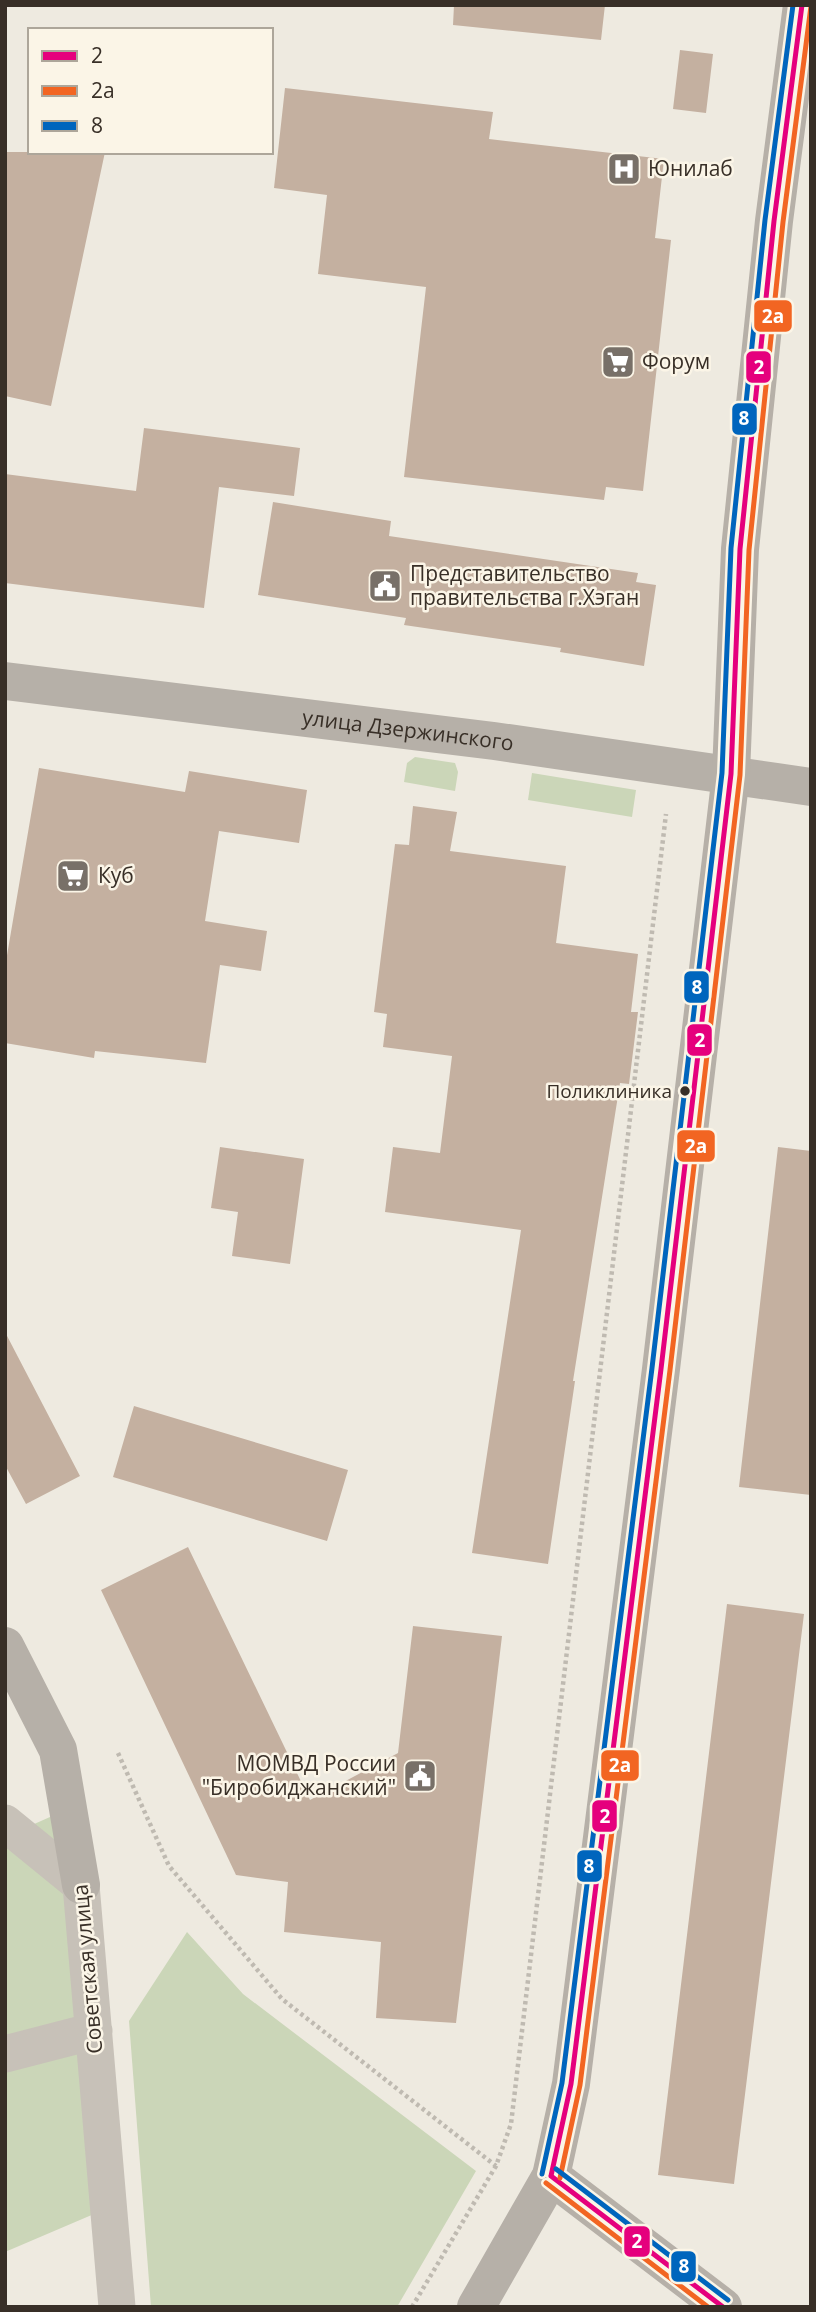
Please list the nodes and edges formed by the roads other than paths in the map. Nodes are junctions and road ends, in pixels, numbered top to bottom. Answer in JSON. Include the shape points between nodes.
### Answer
{"nodes":[{"id":1,"x":802,"y":5,"type":"edge"},
{"id":2,"x":5,"y":681,"type":"edge"},
{"id":3,"x":731,"y":774,"type":"junction"},
{"id":4,"x":811,"y":787,"type":"edge"},
{"id":5,"x":5,"y":1646,"type":"edge"},
{"id":6,"x":5,"y":1824,"type":"edge"},
{"id":7,"x":81,"y":1885,"type":"junction"},
{"id":8,"x":94,"y":2031,"type":"junction"},
{"id":9,"x":5,"y":2054,"type":"edge"},
{"id":10,"x":551,"y":2176,"type":"junction"},
{"id":11,"x":117,"y":2307,"type":"edge"},
{"id":12,"x":476,"y":2307,"type":"edge"},
{"id":13,"x":723,"y":2307,"type":"edge"}],
"edges":[{"from":1,"to":3,"type":"main road","via":[[740,549]]},
{"from":2,"to":3,"type":"main road","name":"улица Дзержинского"},
{"from":3,"to":4,"type":"main road","name":"улица Дзержинского"},
{"from":3,"to":10,"type":"main road","via":[[573,2070]]},
{"from":5,"to":7,"type":"main road","name":"Советская улица","via":[[58,1750]]},
{"from":6,"to":7,"type":"street"},
{"from":7,"to":8,"type":"street","name":"Советская улица"},
{"from":8,"to":9,"type":"street"},
{"from":8,"to":11,"type":"street","name":"Советская улица"},
{"from":10,"to":12,"type":"main road"},
{"from":10,"to":13,"type":"main road"}]}
